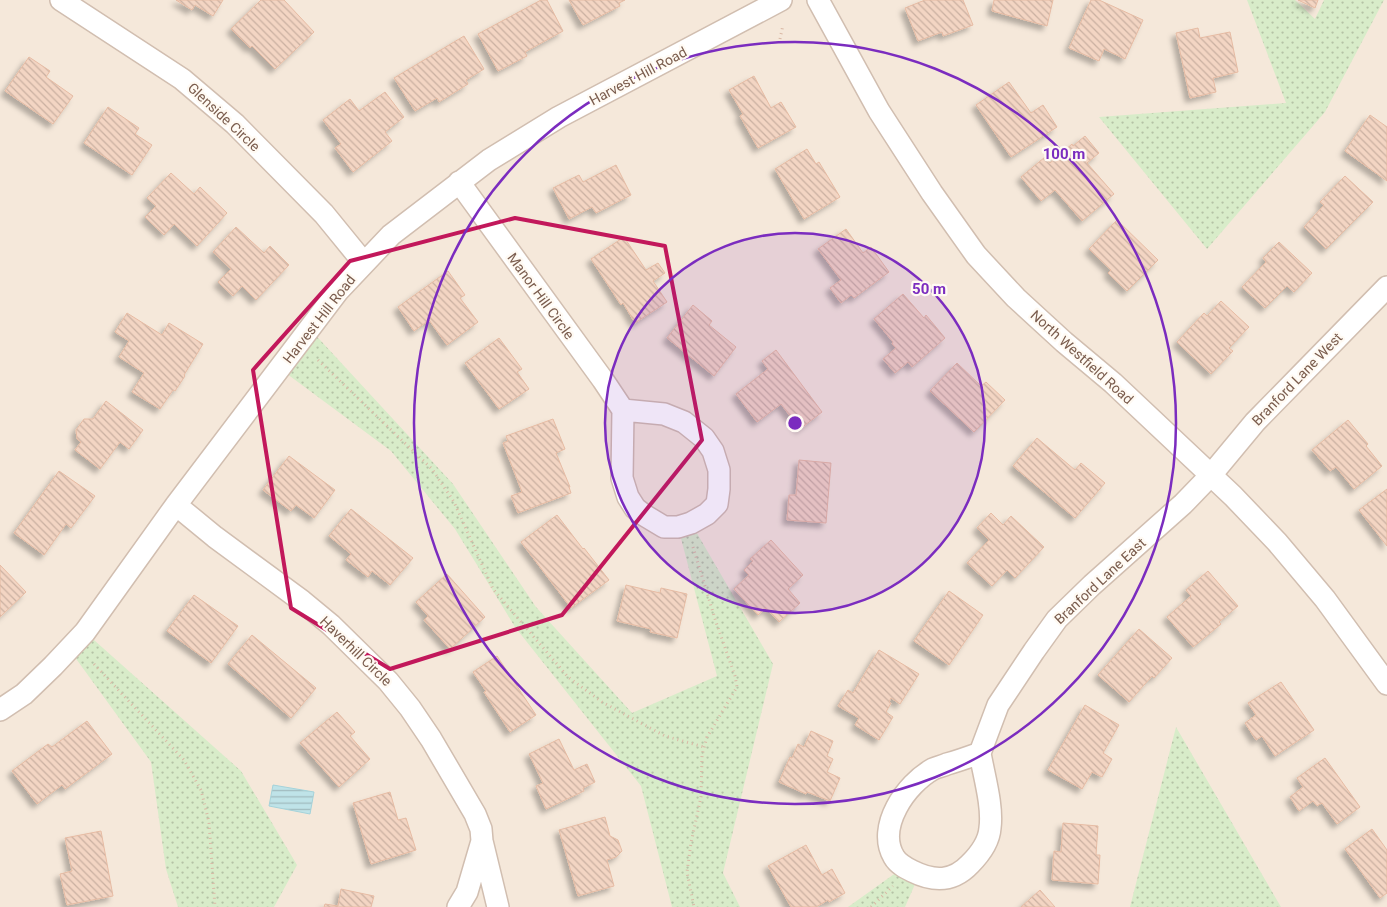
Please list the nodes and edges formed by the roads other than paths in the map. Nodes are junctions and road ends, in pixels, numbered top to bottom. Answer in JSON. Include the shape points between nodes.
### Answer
{"nodes":[{"id":1,"x":61,"y":0,"type":"edge"},
{"id":2,"x":781,"y":0,"type":"edge"},
{"id":3,"x":818,"y":0,"type":"edge"},
{"id":4,"x":459,"y":182,"type":"junction"},
{"id":5,"x":364,"y":262,"type":"junction"},
{"id":6,"x":1387,"y":287,"type":"edge"},
{"id":7,"x":623,"y":410,"type":"junction"},
{"id":8,"x":1212,"y":475,"type":"junction"},
{"id":9,"x":176,"y":505,"type":"junction"},
{"id":10,"x":1387,"y":684,"type":"edge"},
{"id":11,"x":0,"y":710,"type":"edge"},
{"id":12,"x":980,"y":753,"type":"junction"},
{"id":13,"x":482,"y":841,"type":"junction"},
{"id":14,"x":458,"y":907,"type":"edge"},
{"id":15,"x":498,"y":907,"type":"edge"}],
"edges":[{"from":1,"to":5,"type":"street","name":"Glenside Circle","via":[[182,79],[242,131],[324,214]]},
{"from":2,"to":4,"type":"street","name":"Harvest Hill Road","via":[[559,117]]},
{"from":3,"to":8,"type":"street","name":"North Westfield Road","via":[[879,111],[976,255],[1016,298]]},
{"from":4,"to":5,"type":"street","name":"Harvest Hill Road","via":[[391,235]]},
{"from":4,"to":7,"type":"street","name":"Manor Hill Circle"},
{"from":5,"to":9,"type":"street","name":"Harvest Hill Road","via":[[338,291]]},
{"from":6,"to":8,"type":"street","name":"Branford Lane West","via":[[1255,422]]},
{"from":7,"to":7,"type":"street","via":[[664,414],[684,422],[704,438],[713,451],[719,470],[717,504],[707,514],[678,527],[664,527],[635,508],[622,478]]},
{"from":8,"to":10,"type":"street","name":"North Westfield Road","via":[[1277,542],[1325,599]]},
{"from":8,"to":12,"type":"street","name":"Branford Lane East","via":[[1057,620],[998,705]]},
{"from":9,"to":11,"type":"street","name":"Harvest Hill Road","via":[[85,632],[30,688]]},
{"from":9,"to":13,"type":"street","name":"Haverhill Circle","via":[[331,625],[388,681],[431,739],[475,814]]},
{"from":12,"to":12,"type":"street","via":[[991,816],[984,847],[963,872],[946,878],[936,880],[904,867],[895,858],[889,843],[890,824],[899,803],[910,787],[933,769]]},
{"from":13,"to":14,"type":"street","name":"Haverhill Circle","via":[[467,892]]},
{"from":13,"to":15,"type":"street","name":"Haverhill Circle"}]}
